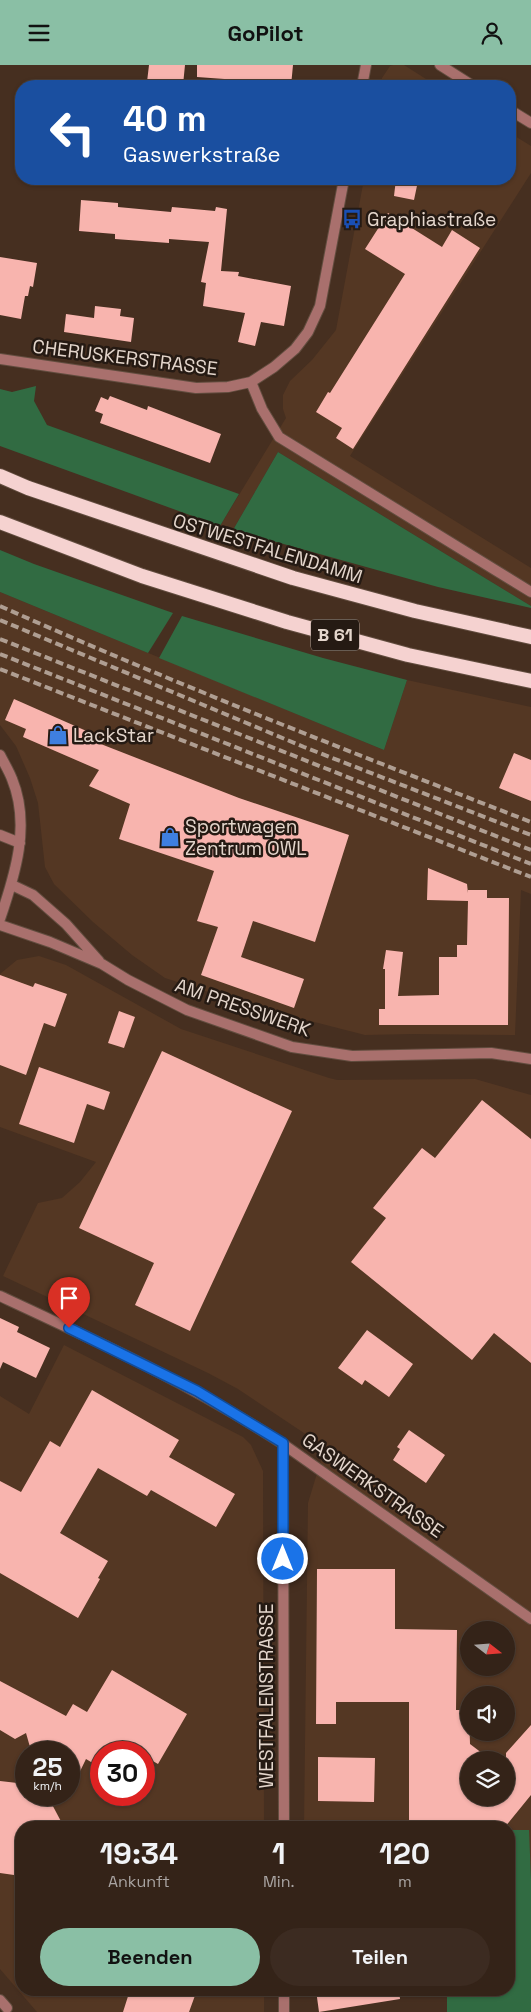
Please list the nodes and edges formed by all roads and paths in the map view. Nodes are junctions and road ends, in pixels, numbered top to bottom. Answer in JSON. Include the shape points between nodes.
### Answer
{"nodes":[{"id":1,"x":366,"y":65,"type":"edge"},
{"id":2,"x":440,"y":65,"type":"edge"},
{"id":3,"x":363,"y":80,"type":"edge"},
{"id":4,"x":464,"y":80,"type":"edge"},
{"id":5,"x":516,"y":114,"type":"edge"},
{"id":6,"x":531,"y":123,"type":"edge"},
{"id":7,"x":343,"y":185,"type":"edge"},
{"id":8,"x":0,"y":359,"type":"edge"},
{"id":9,"x":251,"y":382,"type":"junction"},
{"id":10,"x":0,"y":476,"type":"edge"},
{"id":11,"x":0,"y":523,"type":"edge"},
{"id":12,"x":531,"y":592,"type":"edge"},
{"id":13,"x":531,"y":637,"type":"edge"},
{"id":14,"x":531,"y":681,"type":"edge"},
{"id":15,"x":0,"y":755,"type":"edge"},
{"id":16,"x":0,"y":835,"type":"edge"},
{"id":17,"x":20,"y":843,"type":"junction"},
{"id":18,"x":12,"y":885,"type":"junction"},
{"id":19,"x":0,"y":919,"type":"edge"},
{"id":20,"x":0,"y":925,"type":"edge"},
{"id":21,"x":102,"y":964,"type":"junction"},
{"id":22,"x":531,"y":1059,"type":"edge"},
{"id":23,"x":0,"y":1296,"type":"edge"},
{"id":24,"x":283,"y":1443,"type":"junction"},
{"id":25,"x":531,"y":1619,"type":"edge"},
{"id":26,"x":284,"y":1821,"type":"edge"},
{"id":27,"x":284,"y":1996,"type":"edge"},
{"id":28,"x":0,"y":2000,"type":"edge"},
{"id":29,"x":7,"y":2008,"type":"dead end"},
{"id":30,"x":284,"y":2012,"type":"edge"}],
"edges":[{"from":1,"to":3,"type":"street"},
{"from":2,"to":4,"type":"street"},
{"from":5,"to":6,"type":"street"},
{"from":7,"to":9,"type":"street","name":"CHERUSKERSTRASSE","via":[[320,306],[308,332],[288,355]]},
{"from":8,"to":9,"type":"street","name":"CHERUSKERSTRASSE","via":[[196,388]]},
{"from":9,"to":12,"type":"street","via":[[279,437]]},
{"from":10,"to":13,"type":"highway","name":"OSTWESTFALENDAMM","number":"B 61","via":[[293,578],[415,611]]},
{"from":11,"to":14,"type":"highway","number":"B 61","via":[[142,576],[305,627],[408,655]]},
{"from":15,"to":17,"type":"street","via":[[13,781],[20,811]]},
{"from":16,"to":17,"type":"street"},
{"from":17,"to":18,"type":"street"},
{"from":18,"to":19,"type":"street"},
{"from":18,"to":21,"type":"street","name":"AM PRESSWERK","via":[[33,895],[66,924]]},
{"from":20,"to":21,"type":"street","name":"AM PRESSWERK"},
{"from":21,"to":22,"type":"street","name":"AM PRESSWERK","via":[[128,981],[187,1010],[292,1047],[352,1056],[491,1053]]},
{"from":23,"to":24,"type":"street","name":"GASWERKSTRASSE","via":[[197,1391]]},
{"from":24,"to":25,"type":"street","name":"GASWERKSTRASSE"},
{"from":24,"to":26,"type":"street","name":"WESTFALENSTRASSE"},
{"from":27,"to":30,"type":"street"},
{"from":28,"to":29,"type":"street"}]}
